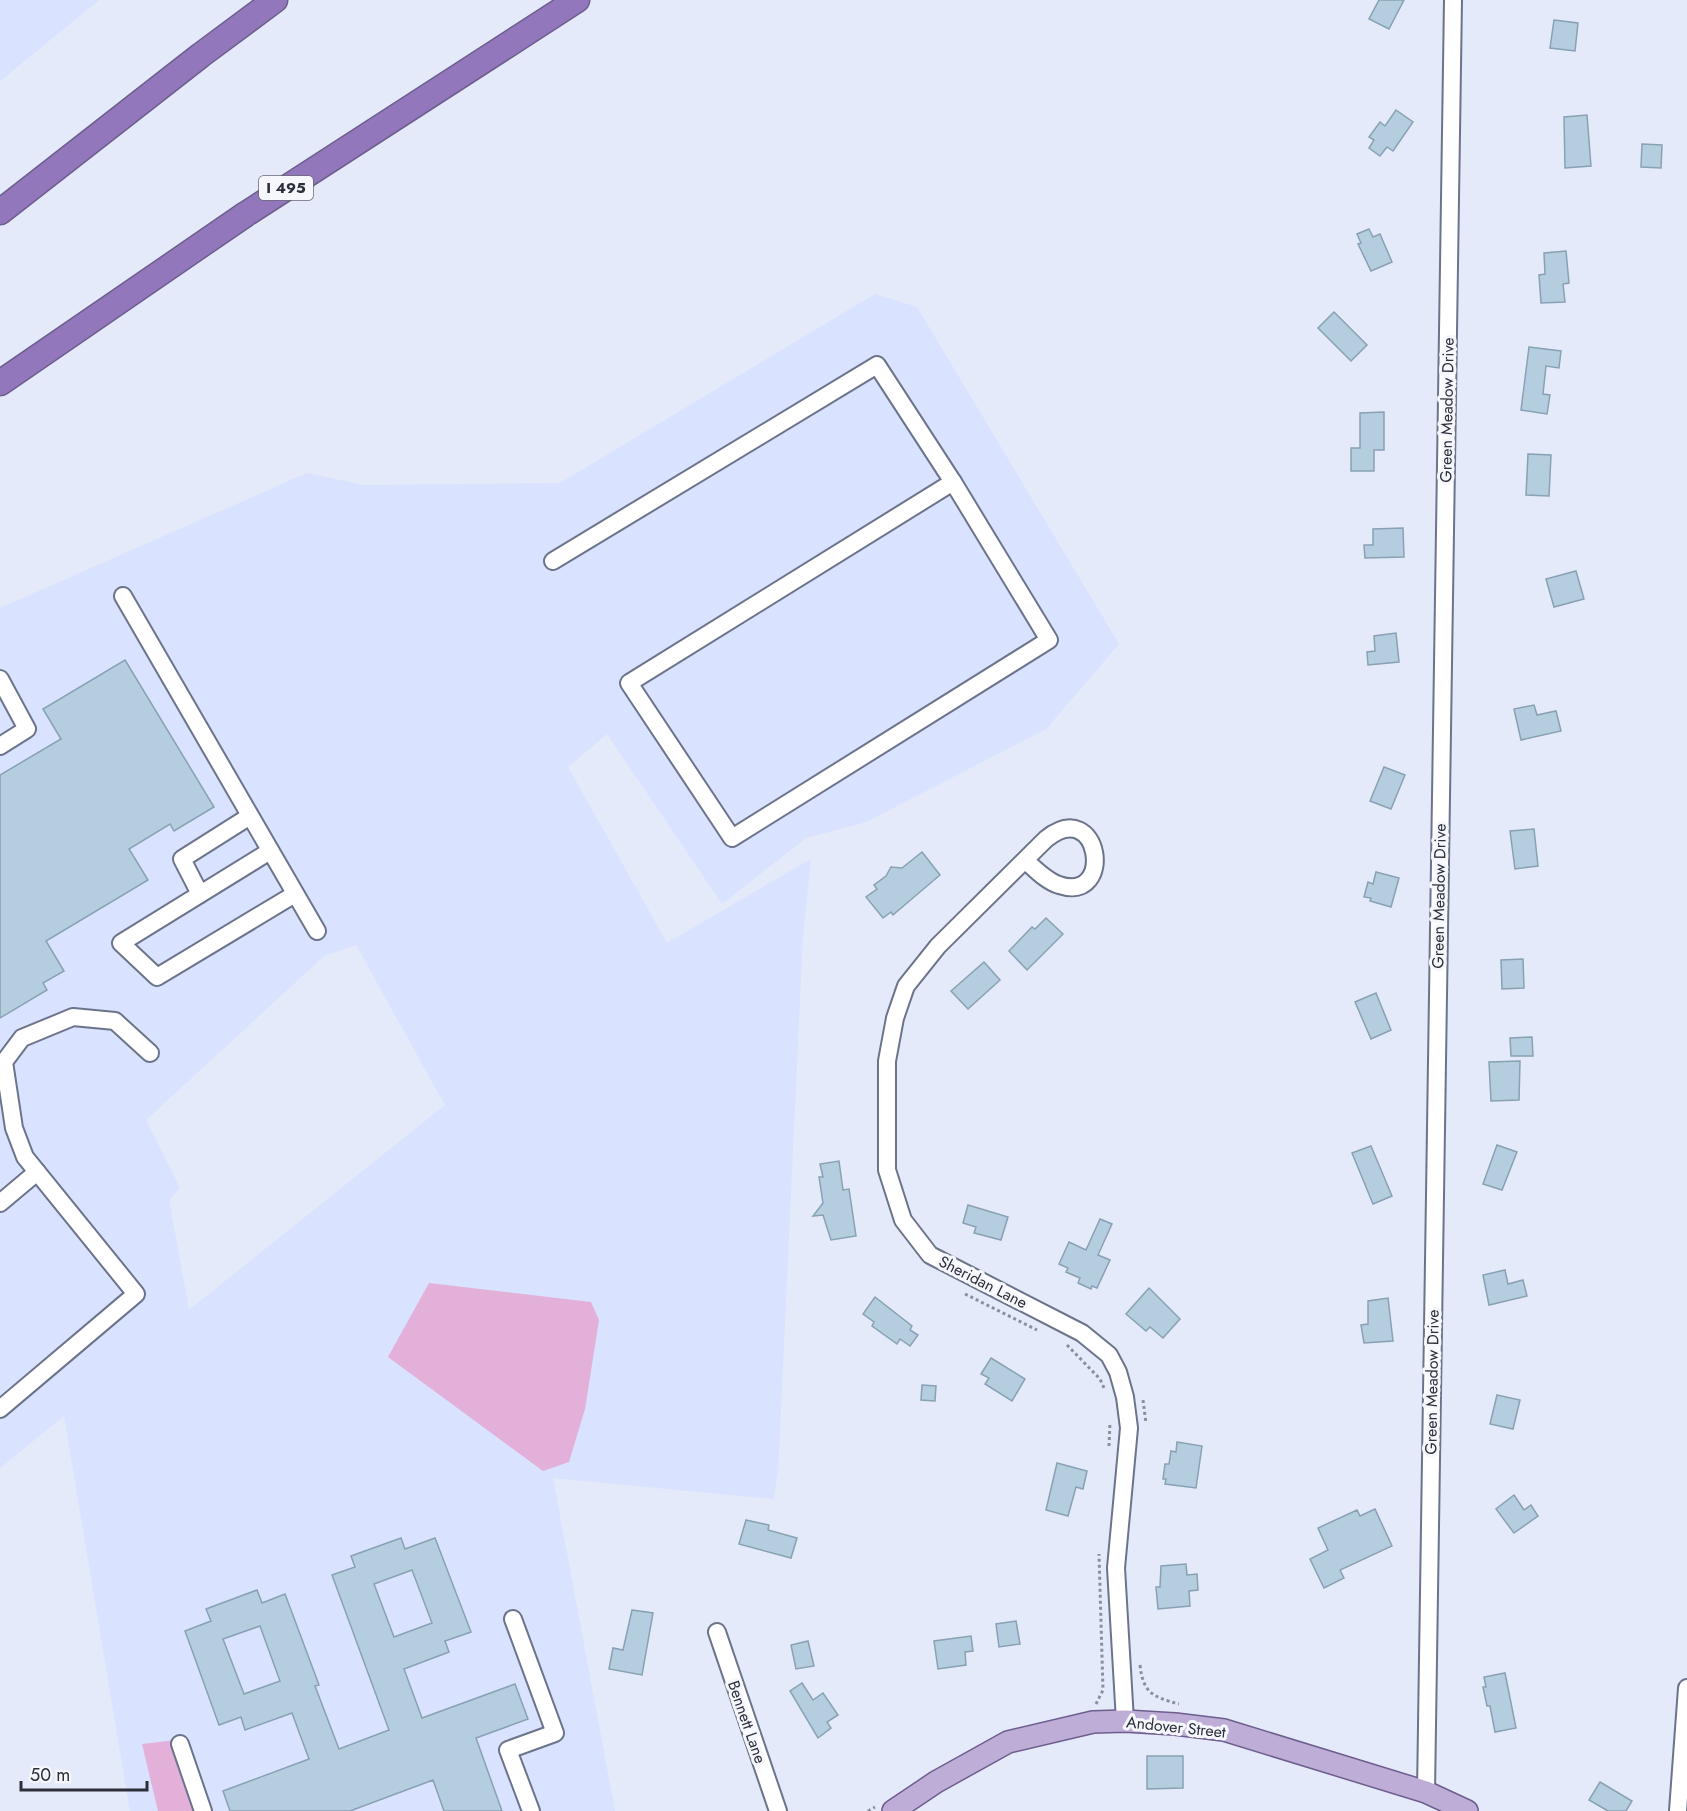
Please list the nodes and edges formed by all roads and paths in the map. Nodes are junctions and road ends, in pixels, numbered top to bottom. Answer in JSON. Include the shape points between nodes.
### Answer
{"nodes":[{"id":1,"x":275,"y":0,"type":"edge"},
{"id":2,"x":577,"y":0,"type":"edge"},
{"id":3,"x":1453,"y":0,"type":"edge"},
{"id":4,"x":0,"y":212,"type":"edge"},
{"id":5,"x":0,"y":383,"type":"edge"},
{"id":6,"x":953,"y":482,"type":"junction"},
{"id":7,"x":553,"y":561,"type":"dead end"},
{"id":8,"x":123,"y":596,"type":"dead end"},
{"id":9,"x":0,"y":679,"type":"edge"},
{"id":10,"x":0,"y":746,"type":"edge"},
{"id":11,"x":250,"y":816,"type":"junction"},
{"id":12,"x":270,"y":851,"type":"junction"},
{"id":13,"x":1025,"y":860,"type":"dead end"},
{"id":14,"x":200,"y":894,"type":"junction"},
{"id":15,"x":295,"y":894,"type":"junction"},
{"id":16,"x":316,"y":931,"type":"dead end"},
{"id":17,"x":150,"y":1053,"type":"dead end"},
{"id":18,"x":2,"y":1061,"type":"edge"},
{"id":19,"x":4,"y":1097,"type":"edge"},
{"id":20,"x":37,"y":1172,"type":"junction"},
{"id":21,"x":0,"y":1203,"type":"edge"},
{"id":22,"x":965,"y":1293,"type":"dead end"},
{"id":23,"x":1045,"y":1334,"type":"dead end"},
{"id":24,"x":1065,"y":1344,"type":"dead end"},
{"id":25,"x":1107,"y":1396,"type":"dead end"},
{"id":26,"x":0,"y":1409,"type":"edge"},
{"id":27,"x":1110,"y":1416,"type":"dead end"},
{"id":28,"x":1109,"y":1448,"type":"dead end"},
{"id":29,"x":1100,"y":1546,"type":"dead end"},
{"id":30,"x":513,"y":1619,"type":"dead end"},
{"id":31,"x":717,"y":1632,"type":"dead end"},
{"id":32,"x":1687,"y":1688,"type":"edge"},
{"id":33,"x":1090,"y":1707,"type":"dead end"},
{"id":34,"x":1125,"y":1721,"type":"junction"},
{"id":35,"x":180,"y":1744,"type":"dead end"},
{"id":36,"x":1426,"y":1792,"type":"junction"},
{"id":37,"x":885,"y":1808,"type":"edge"},
{"id":38,"x":203,"y":1811,"type":"edge"},
{"id":39,"x":531,"y":1811,"type":"edge"},
{"id":40,"x":778,"y":1811,"type":"edge"},
{"id":41,"x":868,"y":1811,"type":"edge"},
{"id":42,"x":1467,"y":1811,"type":"edge"},
{"id":43,"x":1678,"y":1811,"type":"edge"}],
"edges":[{"from":1,"to":4,"type":"highway"},
{"from":2,"to":5,"type":"highway","number":"I 495","via":[[246,213]]},
{"from":3,"to":36,"type":"street","name":"Green Meadow Drive"},
{"from":6,"to":6,"type":"street","via":[[1048,640],[732,838],[629,683]]},
{"from":6,"to":7,"type":"street","via":[[877,365]]},
{"from":8,"to":11,"type":"street"},
{"from":9,"to":10,"type":"street","via":[[27,729]]},
{"from":11,"to":12,"type":"street"},
{"from":11,"to":14,"type":"street","via":[[183,859]]},
{"from":12,"to":14,"type":"street"},
{"from":12,"to":15,"type":"street"},
{"from":13,"to":34,"type":"street","name":"Sheridan Lane","via":[[938,946],[906,986],[887,1061],[887,1170],[903,1220],[930,1254],[1082,1333],[1109,1355],[1118,1372],[1129,1428],[1116,1568]]},
{"from":14,"to":15,"type":"street","via":[[121,943],[158,976]]},
{"from":15,"to":16,"type":"street"},
{"from":17,"to":18,"type":"street","via":[[115,1021],[73,1017],[22,1038]]},
{"from":18,"to":19,"type":"street"},
{"from":19,"to":20,"type":"street","via":[[25,1157]]},
{"from":20,"to":21,"type":"street"},
{"from":20,"to":26,"type":"street","via":[[136,1294]]},
{"from":22,"to":23,"type":"path"},
{"from":24,"to":25,"type":"path","via":[[1100,1379]]},
{"from":27,"to":28,"type":"path"},
{"from":29,"to":33,"type":"path","via":[[1097,1567],[1103,1690]]},
{"from":30,"to":39,"type":"street","via":[[555,1733],[508,1750]]},
{"from":31,"to":40,"type":"street","name":"Bennett Lane"},
{"from":32,"to":43,"type":"street"},
{"from":34,"to":36,"type":"main road","name":"Andover Street","via":[[1224,1730]]},
{"from":34,"to":37,"type":"main road","name":"Andover Street","via":[[1093,1722],[1008,1743]]},
{"from":35,"to":38,"type":"street"},
{"from":36,"to":42,"type":"main road","name":"Andover Street"},
{"from":37,"to":41,"type":"path"}]}
